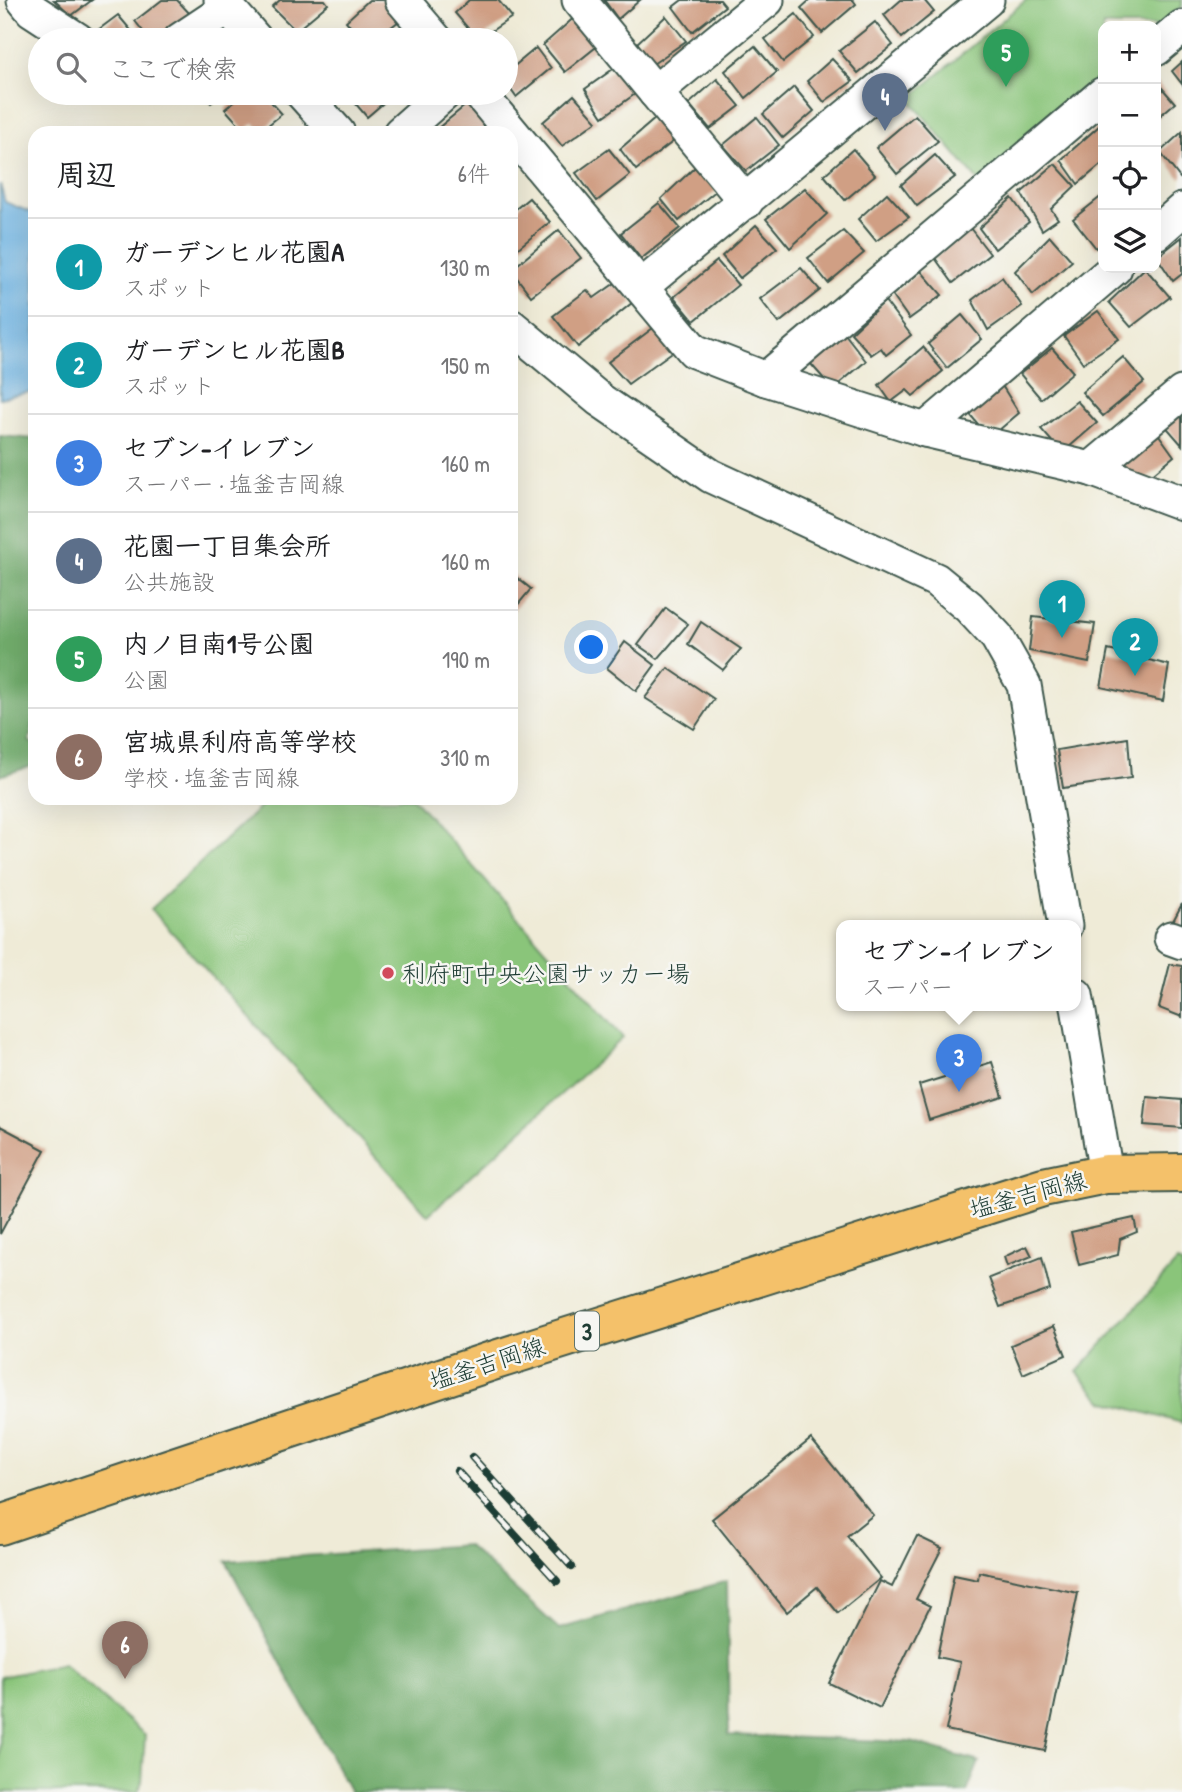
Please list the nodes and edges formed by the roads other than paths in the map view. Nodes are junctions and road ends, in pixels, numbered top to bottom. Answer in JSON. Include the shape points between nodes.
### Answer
{"nodes":[{"id":1,"x":24,"y":0,"type":"edge"},
{"id":2,"x":402,"y":0,"type":"edge"},
{"id":3,"x":579,"y":0,"type":"edge"},
{"id":4,"x":767,"y":0,"type":"edge"},
{"id":5,"x":987,"y":0,"type":"edge"},
{"id":6,"x":224,"y":4,"type":"edge"},
{"id":7,"x":1182,"y":27,"type":"edge"},
{"id":8,"x":60,"y":28,"type":"edge"},
{"id":9,"x":195,"y":28,"type":"edge"},
{"id":10,"x":245,"y":28,"type":"edge"},
{"id":11,"x":426,"y":28,"type":"edge"},
{"id":12,"x":1161,"y":45,"type":"edge"},
{"id":13,"x":655,"y":92,"type":"junction"},
{"id":14,"x":1098,"y":98,"type":"edge"},
{"id":15,"x":313,"y":105,"type":"edge"},
{"id":16,"x":432,"y":105,"type":"edge"},
{"id":17,"x":490,"y":105,"type":"edge"},
{"id":18,"x":332,"y":126,"type":"edge"},
{"id":19,"x":408,"y":126,"type":"edge"},
{"id":20,"x":507,"y":126,"type":"edge"},
{"id":21,"x":518,"y":139,"type":"edge"},
{"id":22,"x":746,"y":202,"type":"junction"},
{"id":23,"x":1182,"y":210,"type":"edge"},
{"id":24,"x":1161,"y":229,"type":"edge"},
{"id":25,"x":1109,"y":273,"type":"edge"},
{"id":26,"x":641,"y":287,"type":"junction"},
{"id":27,"x":518,"y":332,"type":"edge"},
{"id":28,"x":766,"y":379,"type":"junction"},
{"id":29,"x":1182,"y":393,"type":"edge"},
{"id":30,"x":925,"y":430,"type":"junction"},
{"id":31,"x":1091,"y":469,"type":"junction"},
{"id":32,"x":1182,"y":503,"type":"edge"},
{"id":33,"x":1064,"y":920,"type":"edge"},
{"id":34,"x":1079,"y":1011,"type":"edge"},
{"id":35,"x":1182,"y":1173,"type":"edge"},
{"id":36,"x":1106,"y":1174,"type":"junction"},
{"id":37,"x":0,"y":1525,"type":"edge"}],
"edges":[{"from":1,"to":8,"type":"street"},
{"from":2,"to":11,"type":"street"},
{"from":3,"to":13,"type":"street"},
{"from":4,"to":13,"type":"street"},
{"from":5,"to":22,"type":"street"},
{"from":6,"to":9,"type":"street"},
{"from":6,"to":10,"type":"street"},
{"from":7,"to":12,"type":"street"},
{"from":13,"to":22,"type":"street"},
{"from":14,"to":28,"type":"street"},
{"from":15,"to":18,"type":"street"},
{"from":16,"to":19,"type":"street"},
{"from":17,"to":20,"type":"street"},
{"from":21,"to":26,"type":"street"},
{"from":22,"to":26,"type":"street"},
{"from":23,"to":24,"type":"street"},
{"from":25,"to":30,"type":"street"},
{"from":26,"to":28,"type":"street","via":[[694,351]]},
{"from":27,"to":33,"type":"street","via":[[600,400],[711,475],[936,580],[997,637],[1024,685]]},
{"from":28,"to":30,"type":"street"},
{"from":29,"to":31,"type":"street"},
{"from":30,"to":31,"type":"street"},
{"from":31,"to":32,"type":"street"},
{"from":34,"to":36,"type":"street"},
{"from":35,"to":36,"type":"main road","name":"塩釜吉岡線","number":"3"},
{"from":36,"to":37,"type":"main road","name":"塩釜吉岡線","number":"3","via":[[1043,1187],[489,1362]]}]}
